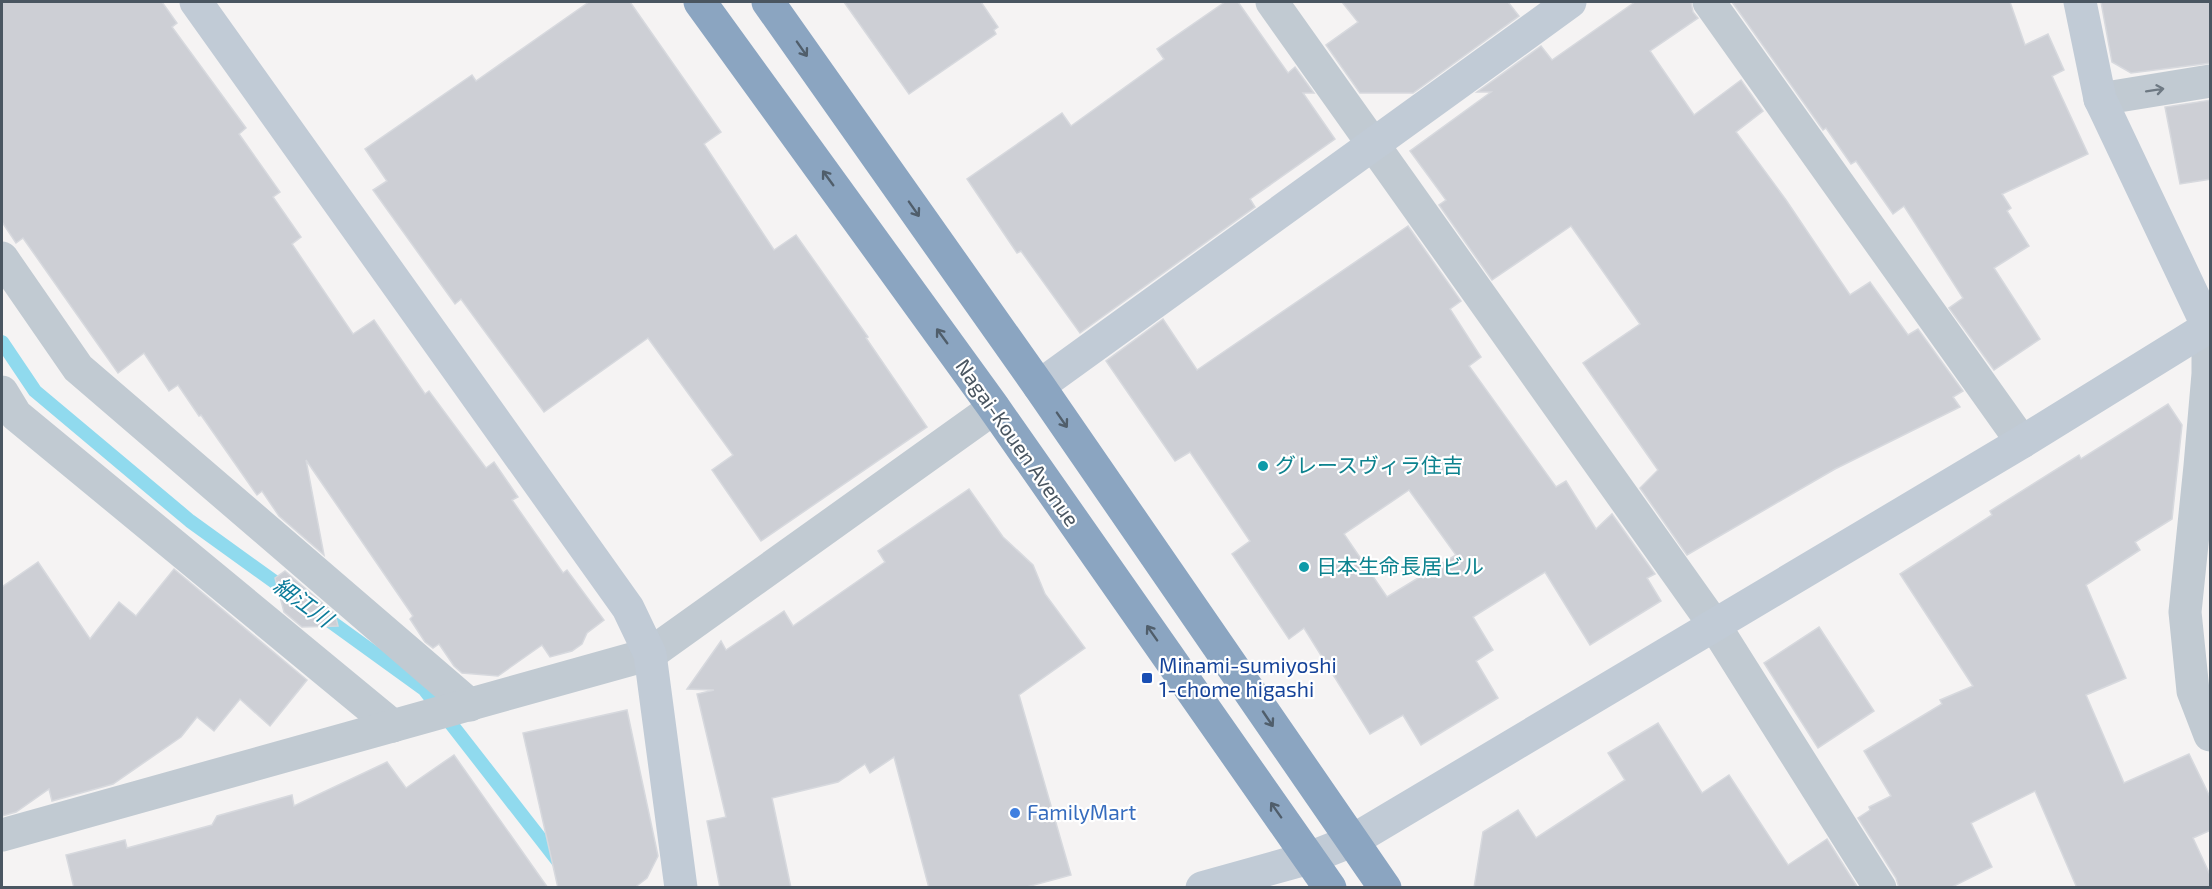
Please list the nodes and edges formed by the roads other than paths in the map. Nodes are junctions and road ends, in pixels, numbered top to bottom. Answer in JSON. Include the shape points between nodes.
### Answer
{"nodes":[{"id":1,"x":196,"y":2,"type":"edge"},
{"id":2,"x":700,"y":2,"type":"edge"},
{"id":3,"x":768,"y":2,"type":"edge"},
{"id":4,"x":1272,"y":2,"type":"edge"},
{"id":5,"x":1570,"y":2,"type":"edge"},
{"id":6,"x":1709,"y":2,"type":"edge"},
{"id":7,"x":2080,"y":2,"type":"edge"},
{"id":8,"x":2211,"y":81,"type":"edge"},
{"id":9,"x":2100,"y":99,"type":"junction"},
{"id":10,"x":1373,"y":144,"type":"junction"},
{"id":11,"x":2,"y":258,"type":"edge"},
{"id":12,"x":2208,"y":327,"type":"junction"},
{"id":13,"x":1039,"y":386,"type":"junction"},
{"id":14,"x":2,"y":393,"type":"edge"},
{"id":15,"x":2208,"y":393,"type":"edge"},
{"id":16,"x":994,"y":408,"type":"junction"},
{"id":17,"x":2022,"y":442,"type":"junction"},
{"id":18,"x":2203,"y":516,"type":"edge"},
{"id":19,"x":1715,"y":626,"type":"junction"},
{"id":20,"x":650,"y":654,"type":"junction"},
{"id":21,"x":470,"y":705,"type":"junction"},
{"id":22,"x":393,"y":726,"type":"junction"},
{"id":23,"x":2211,"y":735,"type":"edge"},
{"id":24,"x":2,"y":836,"type":"edge"},
{"id":25,"x":1352,"y":841,"type":"junction"},
{"id":26,"x":1309,"y":858,"type":"junction"},
{"id":27,"x":681,"y":888,"type":"edge"},
{"id":28,"x":1202,"y":888,"type":"edge"},
{"id":29,"x":1330,"y":888,"type":"edge"},
{"id":30,"x":1385,"y":888,"type":"edge"},
{"id":31,"x":1880,"y":888,"type":"edge"}],
"edges":[{"from":1,"to":20,"type":"street","via":[[628,608]]},
{"from":16,"to":2,"type":"highway","name":"Nagai-Kouen Avenue","one_way":true},
{"from":3,"to":13,"type":"highway","one_way":true},
{"from":4,"to":10,"type":"street"},
{"from":5,"to":10,"type":"street"},
{"from":6,"to":17,"type":"street"},
{"from":7,"to":9,"type":"street"},
{"from":9,"to":8,"type":"street","one_way":true},
{"from":9,"to":12,"type":"street"},
{"from":10,"to":13,"type":"street"},
{"from":10,"to":19,"type":"street"},
{"from":11,"to":21,"type":"street","via":[[78,368]]},
{"from":12,"to":15,"type":"street"},
{"from":12,"to":17,"type":"street"},
{"from":13,"to":25,"type":"highway","one_way":true},
{"from":14,"to":22,"type":"street","via":[[16,415]]},
{"from":15,"to":18,"type":"street"},
{"from":16,"to":20,"type":"street"},
{"from":26,"to":16,"type":"highway","name":"Nagai-Kouen Avenue","one_way":true},
{"from":17,"to":19,"type":"street"},
{"from":18,"to":23,"type":"street","via":[[2185,612],[2193,691]]},
{"from":19,"to":25,"type":"street"},
{"from":19,"to":31,"type":"street"},
{"from":20,"to":21,"type":"street"},
{"from":20,"to":27,"type":"street"},
{"from":21,"to":22,"type":"street"},
{"from":22,"to":24,"type":"street"},
{"from":25,"to":26,"type":"street"},
{"from":25,"to":30,"type":"highway"},
{"from":26,"to":28,"type":"street"},
{"from":26,"to":29,"type":"highway","name":"Nagai-Kouen Avenue"}]}
